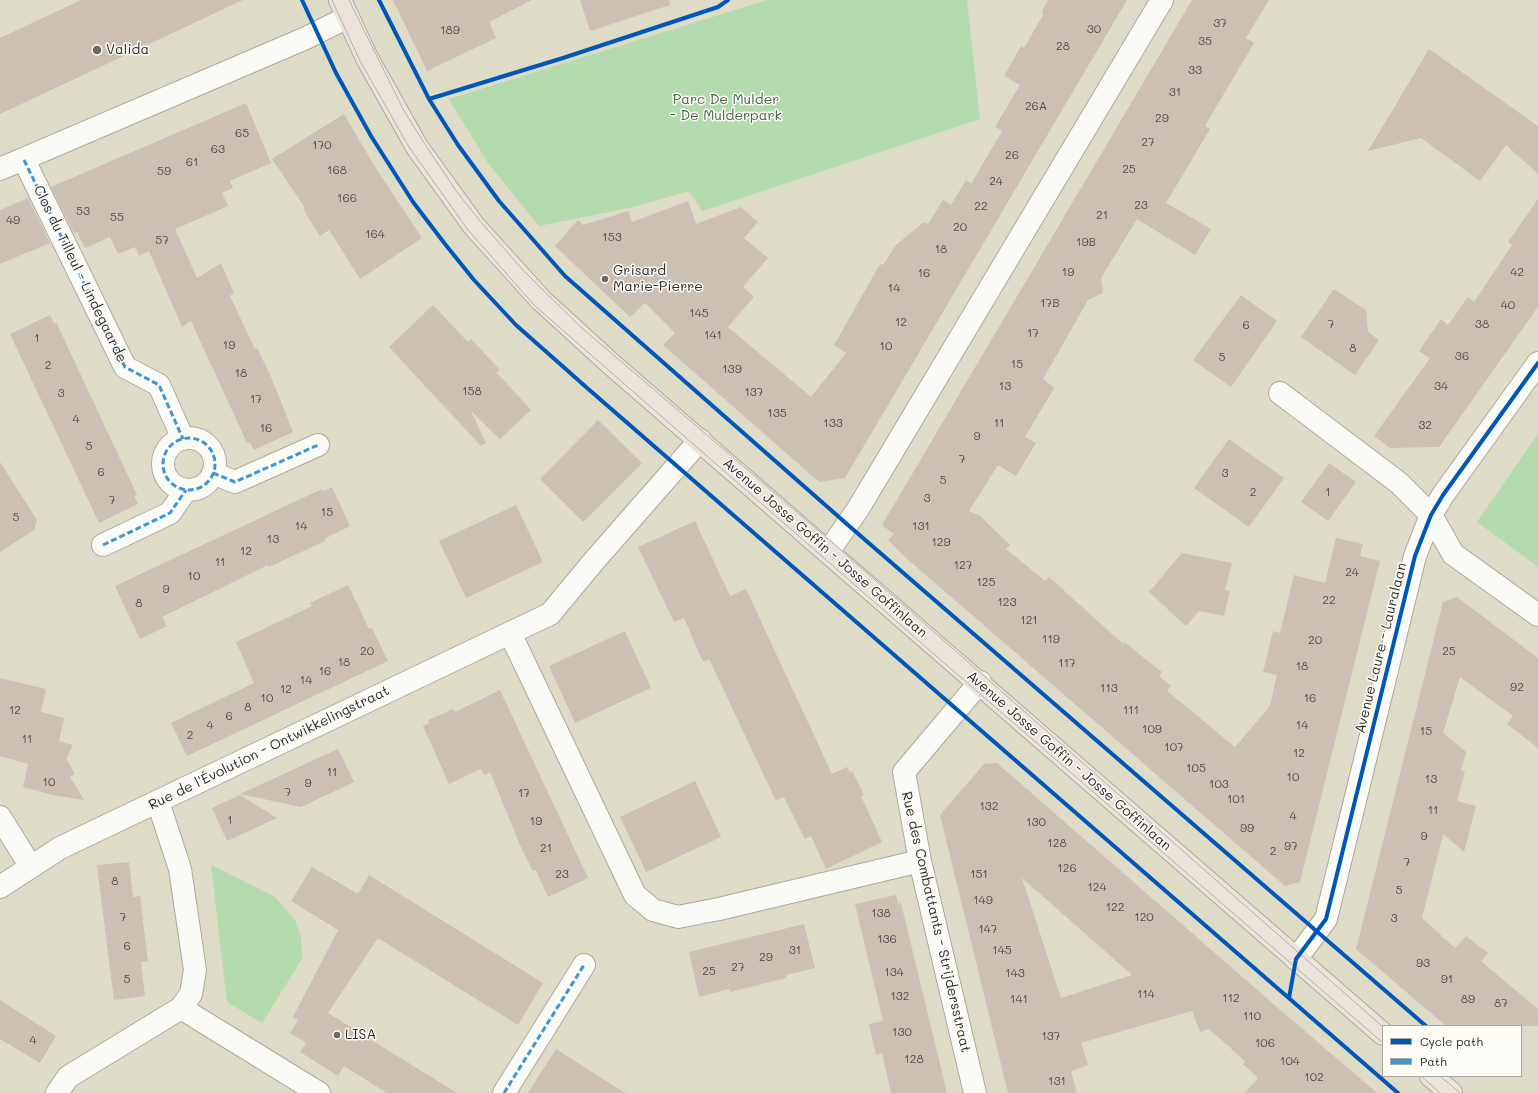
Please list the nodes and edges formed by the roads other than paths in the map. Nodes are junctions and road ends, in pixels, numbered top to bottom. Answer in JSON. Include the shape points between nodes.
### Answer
{"nodes":[{"id":1,"x":1162,"y":0,"type":"edge"},
{"id":2,"x":344,"y":8,"type":"edge"},
{"id":3,"x":24,"y":160,"type":"junction"},
{"id":4,"x":0,"y":169,"type":"edge"},
{"id":5,"x":1538,"y":362,"type":"edge"},
{"id":6,"x":1280,"y":394,"type":"dead end"},
{"id":7,"x":183,"y":439,"type":"junction"},
{"id":8,"x":700,"y":440,"type":"junction"},
{"id":9,"x":318,"y":445,"type":"dead end"},
{"id":10,"x":213,"y":473,"type":"junction"},
{"id":11,"x":186,"y":490,"type":"junction"},
{"id":12,"x":1431,"y":515,"type":"junction"},
{"id":13,"x":103,"y":545,"type":"dead end"},
{"id":14,"x":828,"y":552,"type":"junction"},
{"id":15,"x":1538,"y":615,"type":"edge"},
{"id":16,"x":510,"y":633,"type":"junction"},
{"id":17,"x":980,"y":682,"type":"junction"},
{"id":18,"x":158,"y":802,"type":"junction"},
{"id":19,"x":0,"y":817,"type":"edge"},
{"id":20,"x":920,"y":861,"type":"junction"},
{"id":21,"x":31,"y":867,"type":"junction"},
{"id":22,"x":0,"y":887,"type":"edge"},
{"id":23,"x":1296,"y":959,"type":"junction"},
{"id":24,"x":584,"y":965,"type":"dead end"},
{"id":25,"x":181,"y":1008,"type":"junction"},
{"id":26,"x":1382,"y":1033,"type":"edge"},
{"id":27,"x":1432,"y":1077,"type":"edge"},
{"id":28,"x":57,"y":1093,"type":"edge"},
{"id":29,"x":319,"y":1093,"type":"edge"},
{"id":30,"x":504,"y":1093,"type":"edge"},
{"id":31,"x":975,"y":1093,"type":"edge"},
{"id":32,"x":1451,"y":1093,"type":"edge"}],
"edges":[{"from":1,"to":14,"type":"street","via":[[858,509]]},
{"from":2,"to":3,"type":"street","via":[[306,38]]},
{"from":2,"to":8,"type":"main road","name":"Avenue Josse Goffin - Josse Goffinlaan","via":[[367,58],[417,147],[474,226],[541,300]]},
{"from":3,"to":4,"type":"street"},
{"from":3,"to":7,"type":"street","name":"Clos du Tilleul - Lindegaarde","via":[[125,367],[159,385]]},
{"from":5,"to":12,"type":"street","name":"Avenue Laure - Lauralaan"},
{"from":6,"to":12,"type":"street","via":[[1399,483]]},
{"from":7,"to":10,"type":"street","via":[[194,439],[204,443],[215,462]]},
{"from":7,"to":11,"type":"street","via":[[172,444],[164,454],[162,466],[166,478],[174,486]]},
{"from":8,"to":14,"type":"main road","name":"Avenue Josse Goffin - Josse Goffinlaan"},
{"from":8,"to":16,"type":"street","name":"Rue de l'Évolution - Ontwikkelingstraat","via":[[550,614]]},
{"from":9,"to":10,"type":"street","via":[[234,482]]},
{"from":10,"to":11,"type":"street","via":[[207,483],[198,489]]},
{"from":11,"to":13,"type":"street","via":[[170,513]]},
{"from":12,"to":15,"type":"street","via":[[1454,554]]},
{"from":12,"to":23,"type":"street","name":"Avenue Laure - Lauralaan","via":[[1415,556],[1326,920]]},
{"from":14,"to":17,"type":"main road","name":"Avenue Josse Goffin - Josse Goffinlaan"},
{"from":16,"to":18,"type":"street","name":"Rue de l'Évolution - Ontwikkelingstraat"},
{"from":16,"to":20,"type":"street","via":[[635,895],[654,910],[678,917]]},
{"from":17,"to":20,"type":"street","name":"Rue des Combattants - Strijdersstraat","via":[[904,772]]},
{"from":17,"to":23,"type":"main road","name":"Avenue Josse Goffin - Josse Goffinlaan"},
{"from":18,"to":21,"type":"street","name":"Rue de l'Évolution - Ontwikkelingstraat","via":[[60,848]]},
{"from":18,"to":25,"type":"street","via":[[180,869],[195,970],[191,994]]},
{"from":19,"to":21,"type":"street"},
{"from":20,"to":31,"type":"street","name":"Rue des Combattants - Strijdersstraat"},
{"from":21,"to":22,"type":"street","name":"Rue de l'Évolution - Ontwikkelingstraat"},
{"from":23,"to":26,"type":"main road","name":"Avenue Josse Goffin - Josse Goffinlaan"},
{"from":24,"to":30,"type":"street"},
{"from":25,"to":28,"type":"street","via":[[68,1077]]},
{"from":25,"to":29,"type":"street"},
{"from":27,"to":32,"type":"main road"}]}
